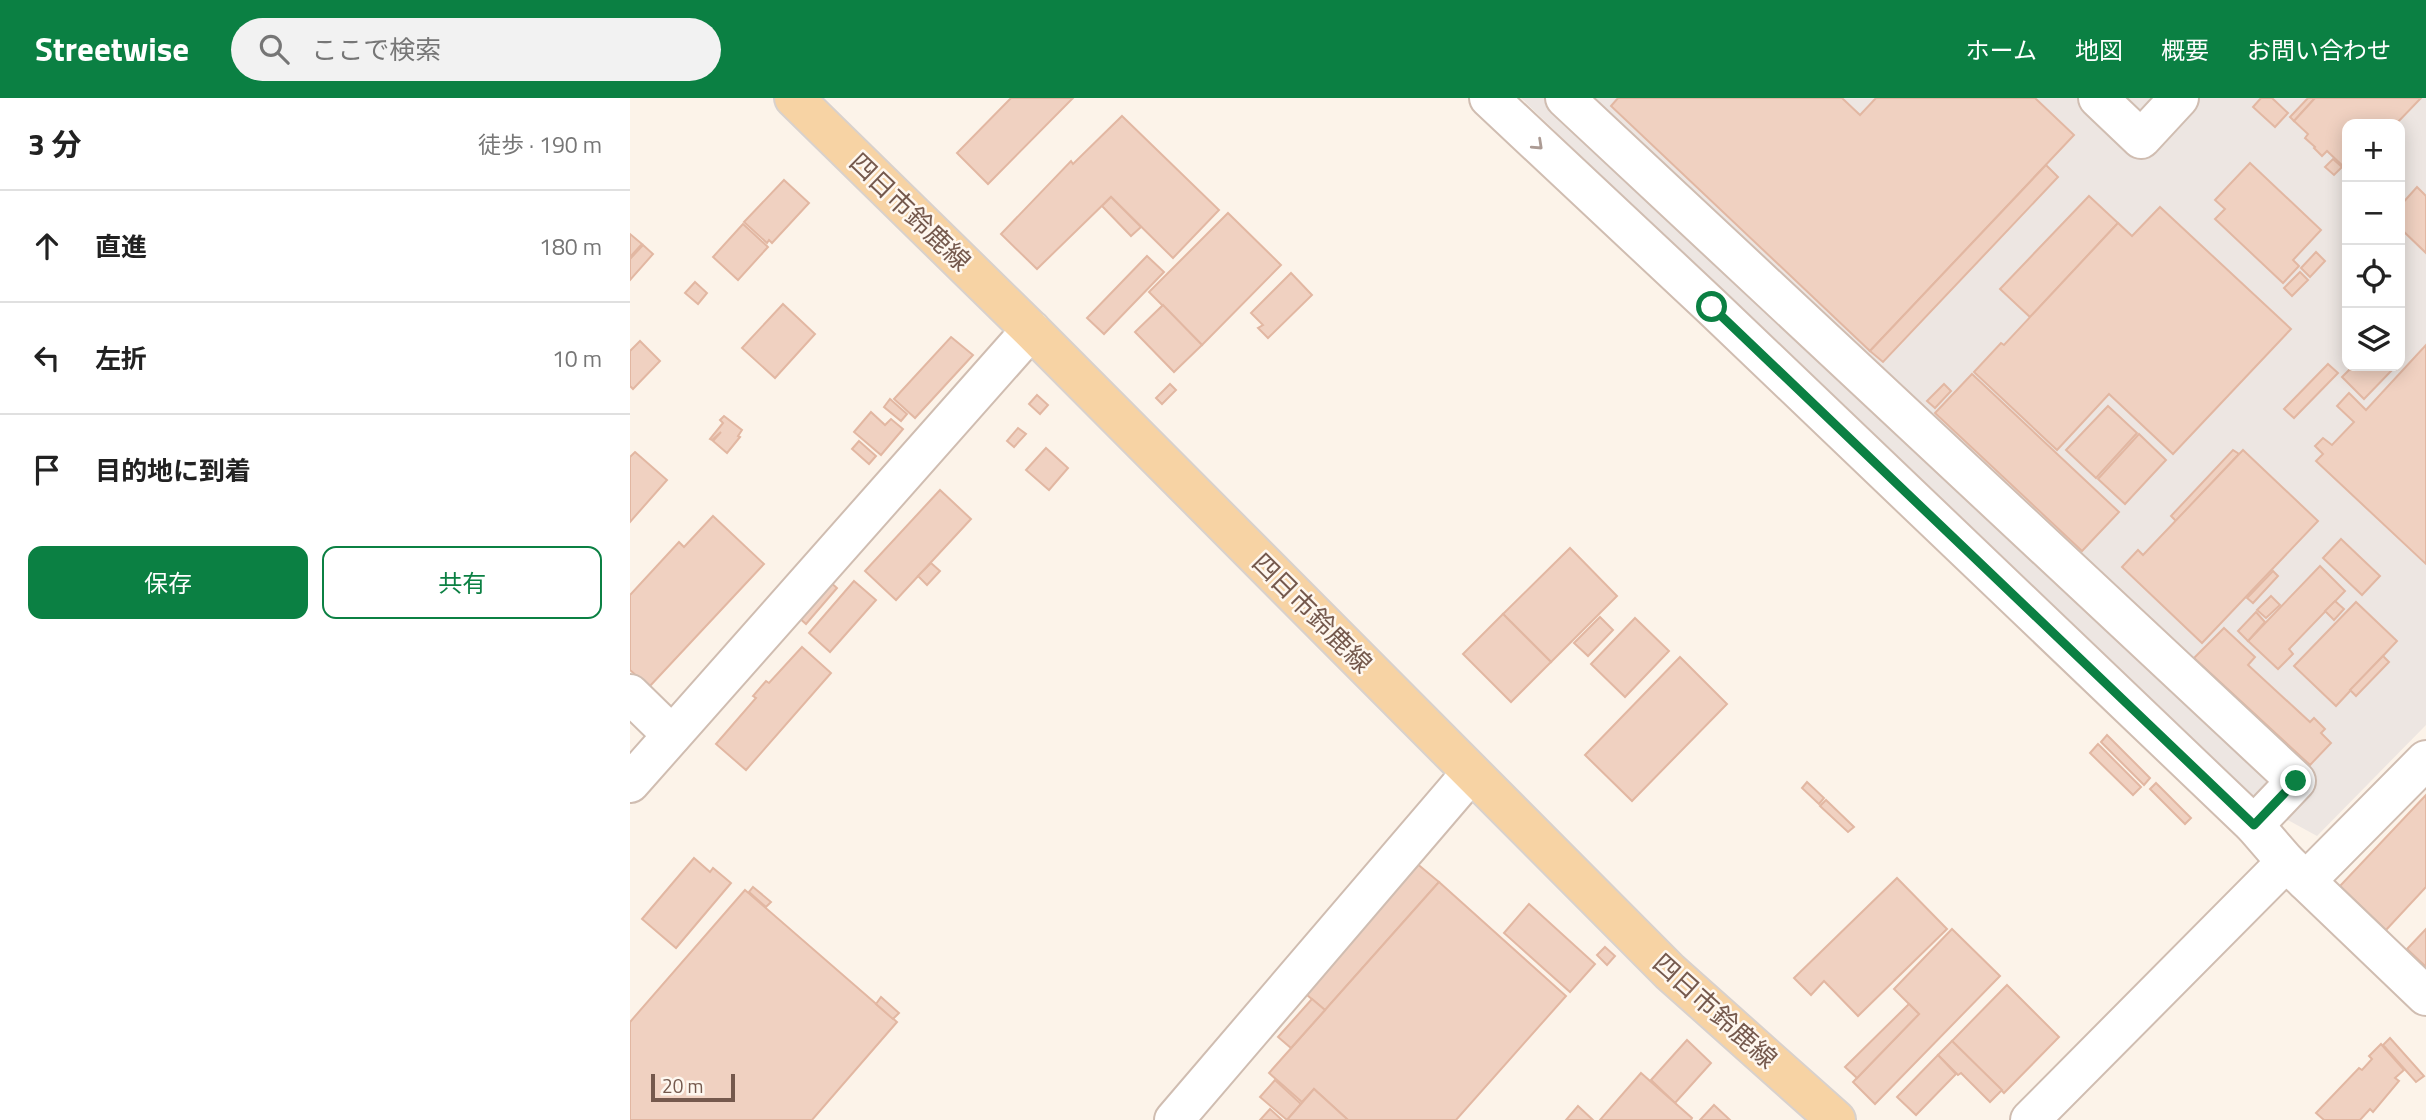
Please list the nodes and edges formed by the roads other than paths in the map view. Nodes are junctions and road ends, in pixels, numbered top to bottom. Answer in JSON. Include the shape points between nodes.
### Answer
{"nodes":[{"id":1,"x":794,"y":98,"type":"edge"},
{"id":2,"x":1489,"y":98,"type":"edge"},
{"id":3,"x":1565,"y":98,"type":"edge"},
{"id":4,"x":2098,"y":98,"type":"edge"},
{"id":5,"x":2179,"y":98,"type":"edge"},
{"id":6,"x":1031,"y":330,"type":"junction"},
{"id":7,"x":630,"y":694,"type":"edge"},
{"id":8,"x":672,"y":735,"type":"junction"},
{"id":9,"x":2426,"y":760,"type":"edge"},
{"id":10,"x":1471,"y":773,"type":"junction"},
{"id":11,"x":630,"y":783,"type":"edge"},
{"id":12,"x":2254,"y":825,"type":"junction"},
{"id":13,"x":2296,"y":872,"type":"junction"},
{"id":14,"x":2426,"y":996,"type":"edge"},
{"id":15,"x":1174,"y":1120,"type":"edge"},
{"id":16,"x":1836,"y":1120,"type":"edge"},
{"id":17,"x":2030,"y":1120,"type":"edge"}],
"edges":[{"from":1,"to":6,"type":"main road","name":"四日市鈴鹿線"},
{"from":2,"to":12,"type":"street","one_way":true},
{"from":3,"to":12,"type":"street","via":[[2296,781]]},
{"from":4,"to":5,"type":"street","via":[[2141,139]]},
{"from":6,"to":8,"type":"street"},
{"from":6,"to":10,"type":"main road","name":"四日市鈴鹿線"},
{"from":7,"to":8,"type":"street"},
{"from":8,"to":11,"type":"street"},
{"from":9,"to":13,"type":"street"},
{"from":10,"to":15,"type":"street"},
{"from":10,"to":16,"type":"main road","name":"四日市鈴鹿線","via":[[1670,972]]},
{"from":12,"to":13,"type":"street"},
{"from":13,"to":14,"type":"street"},
{"from":13,"to":17,"type":"street"}]}
